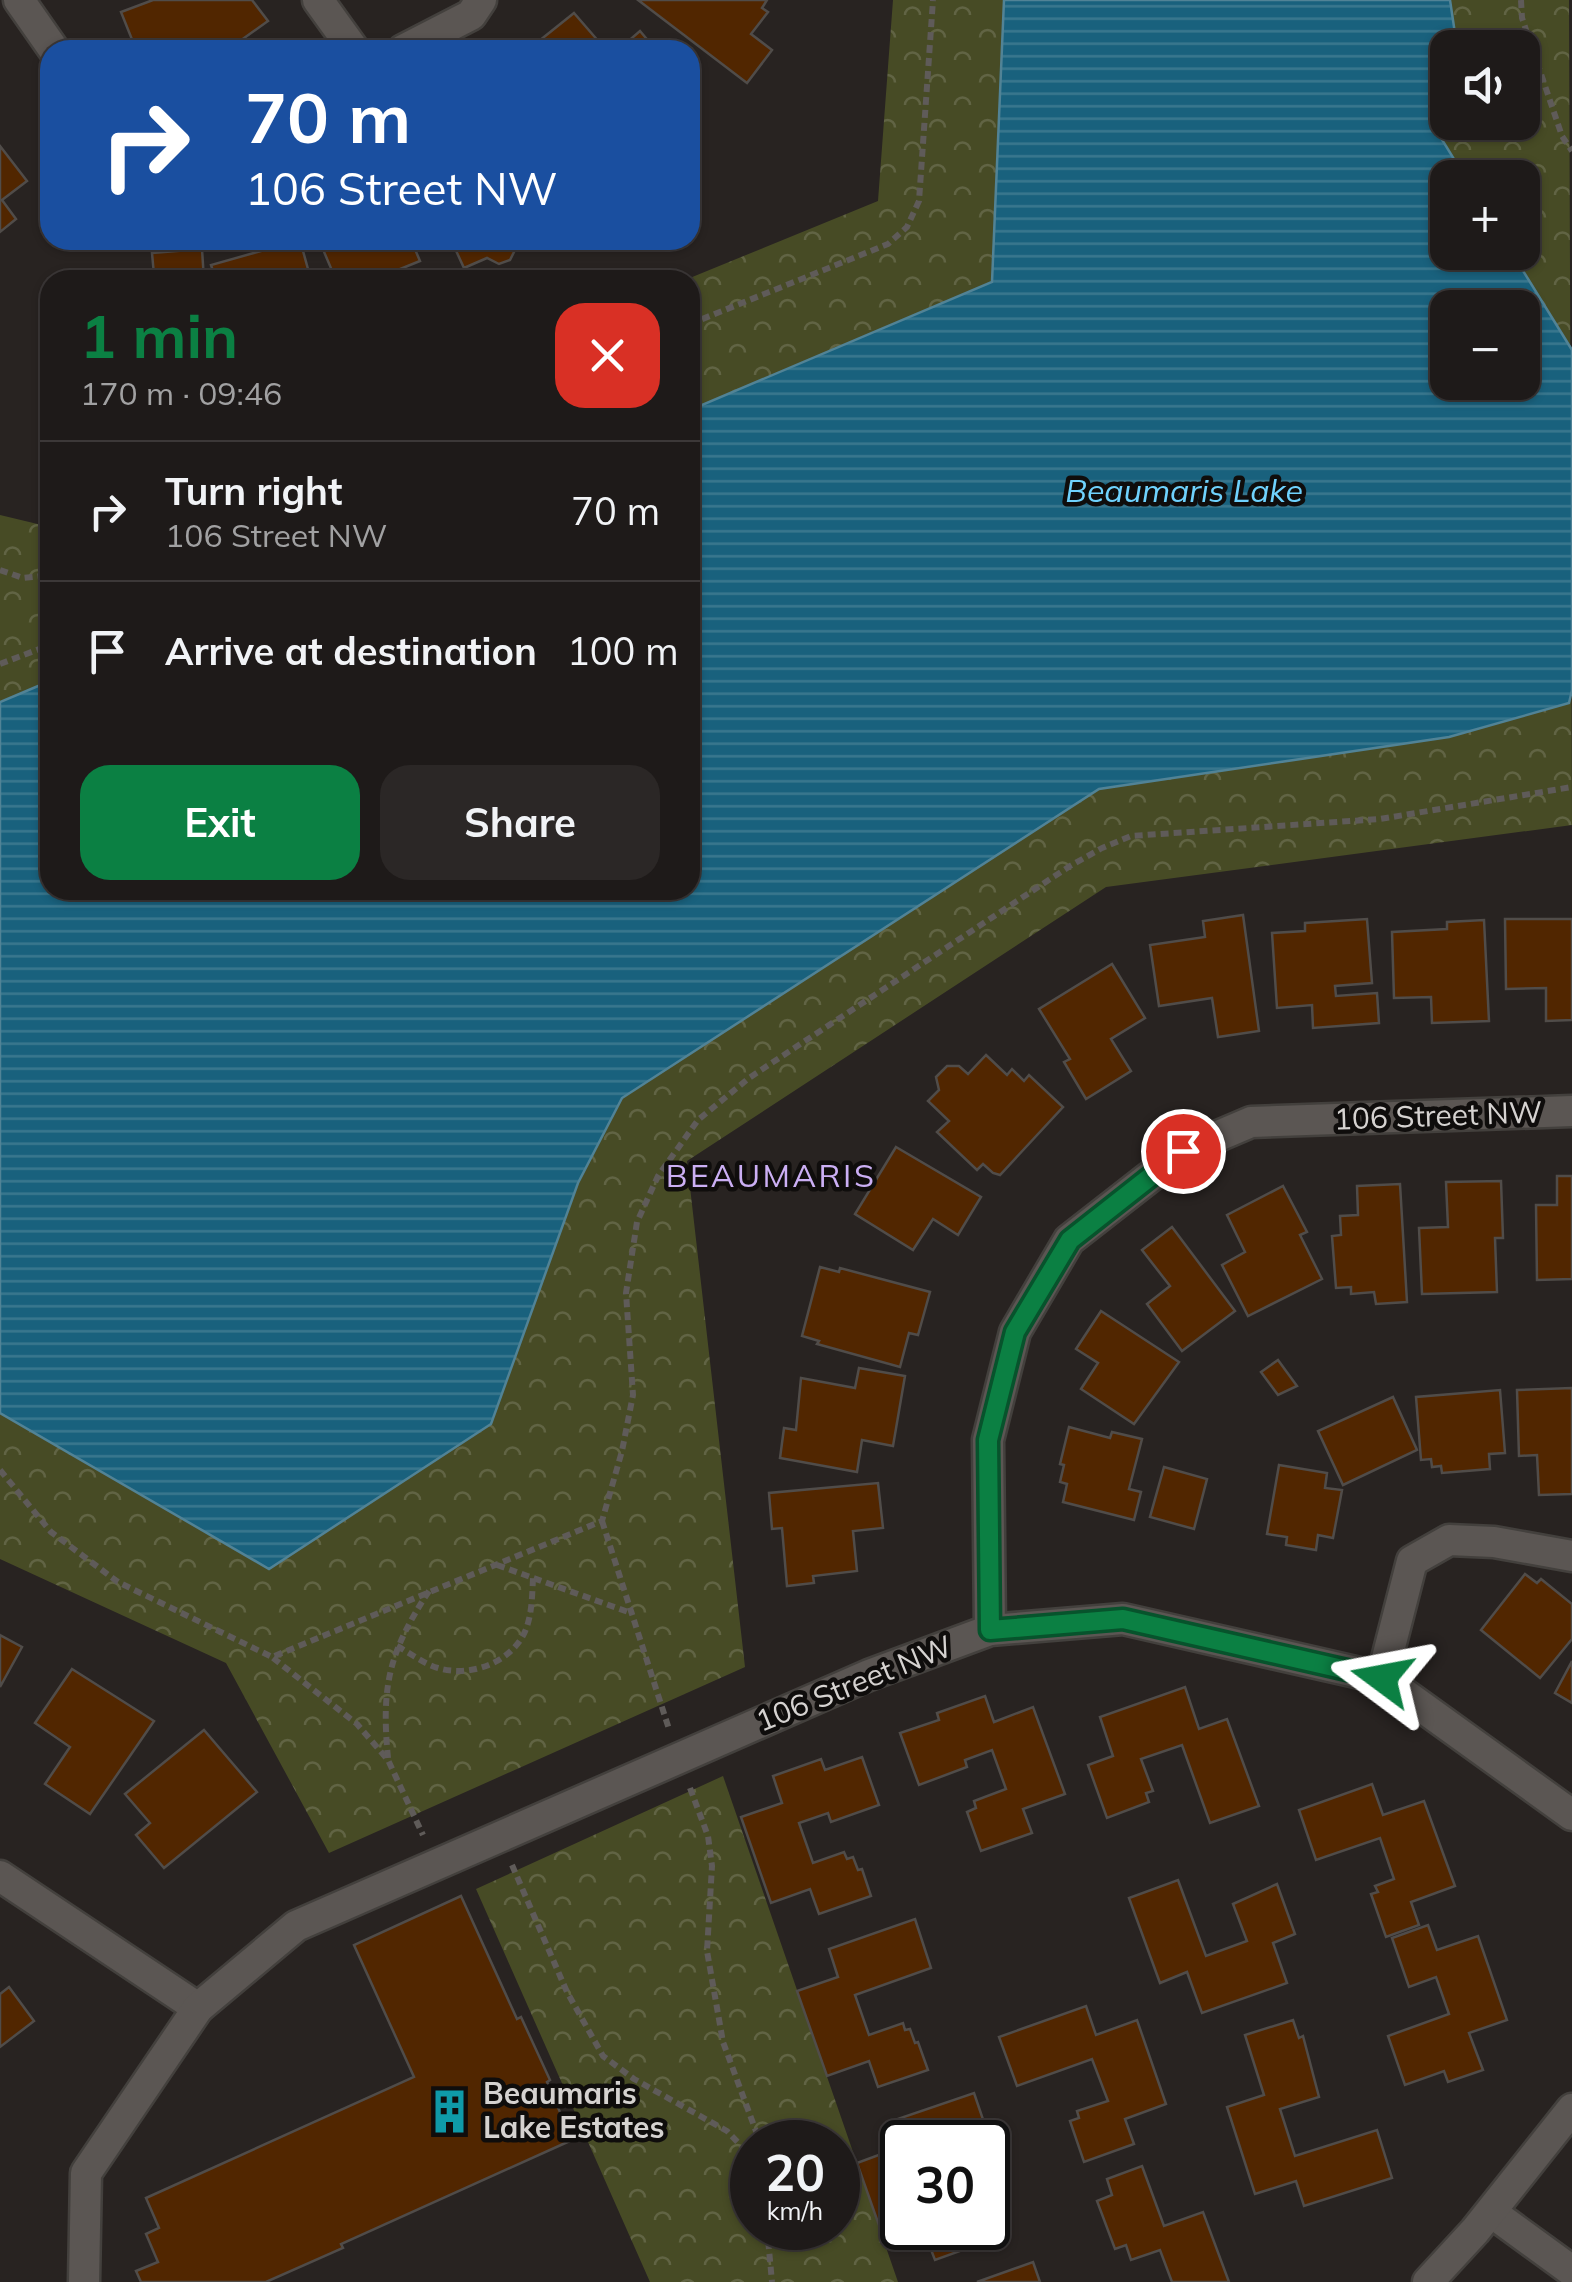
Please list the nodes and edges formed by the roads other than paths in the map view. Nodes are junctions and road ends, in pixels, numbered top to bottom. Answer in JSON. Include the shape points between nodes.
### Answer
{"nodes":[{"id":1,"x":19,"y":0,"type":"edge"},
{"id":2,"x":318,"y":0,"type":"edge"},
{"id":3,"x":482,"y":0,"type":"edge"},
{"id":4,"x":47,"y":40,"type":"edge"},
{"id":5,"x":347,"y":40,"type":"edge"},
{"id":6,"x":423,"y":40,"type":"edge"},
{"id":7,"x":1572,"y":1111,"type":"edge"},
{"id":8,"x":1572,"y":1556,"type":"edge"},
{"id":9,"x":990,"y":1630,"type":"junction"},
{"id":10,"x":1382,"y":1678,"type":"junction"},
{"id":11,"x":1572,"y":1815,"type":"edge"},
{"id":12,"x":0,"y":1876,"type":"edge"},
{"id":13,"x":198,"y":2008,"type":"junction"},
{"id":14,"x":1572,"y":2109,"type":"edge"},
{"id":15,"x":1491,"y":2212,"type":"junction"},
{"id":16,"x":1572,"y":2271,"type":"edge"},
{"id":17,"x":84,"y":2282,"type":"edge"},
{"id":18,"x":1428,"y":2282,"type":"edge"}],
"edges":[{"from":1,"to":4,"type":"street"},
{"from":2,"to":5,"type":"street"},
{"from":3,"to":6,"type":"street","via":[[471,16]]},
{"from":7,"to":9,"type":"street","name":"106 Street NW","via":[[1251,1122],[1183,1151],[1070,1240],[1015,1332],[988,1440]]},
{"from":8,"to":10,"type":"street","via":[[1449,1540],[1412,1562]]},
{"from":9,"to":10,"type":"street","via":[[1123,1619]]},
{"from":9,"to":13,"type":"street","name":"106 Street NW","via":[[869,1675],[296,1926]]},
{"from":10,"to":11,"type":"street"},
{"from":12,"to":13,"type":"street"},
{"from":13,"to":17,"type":"street","name":"106 Street NW","via":[[86,2174]]},
{"from":14,"to":15,"type":"street"},
{"from":15,"to":16,"type":"street"},
{"from":15,"to":18,"type":"street"}]}
